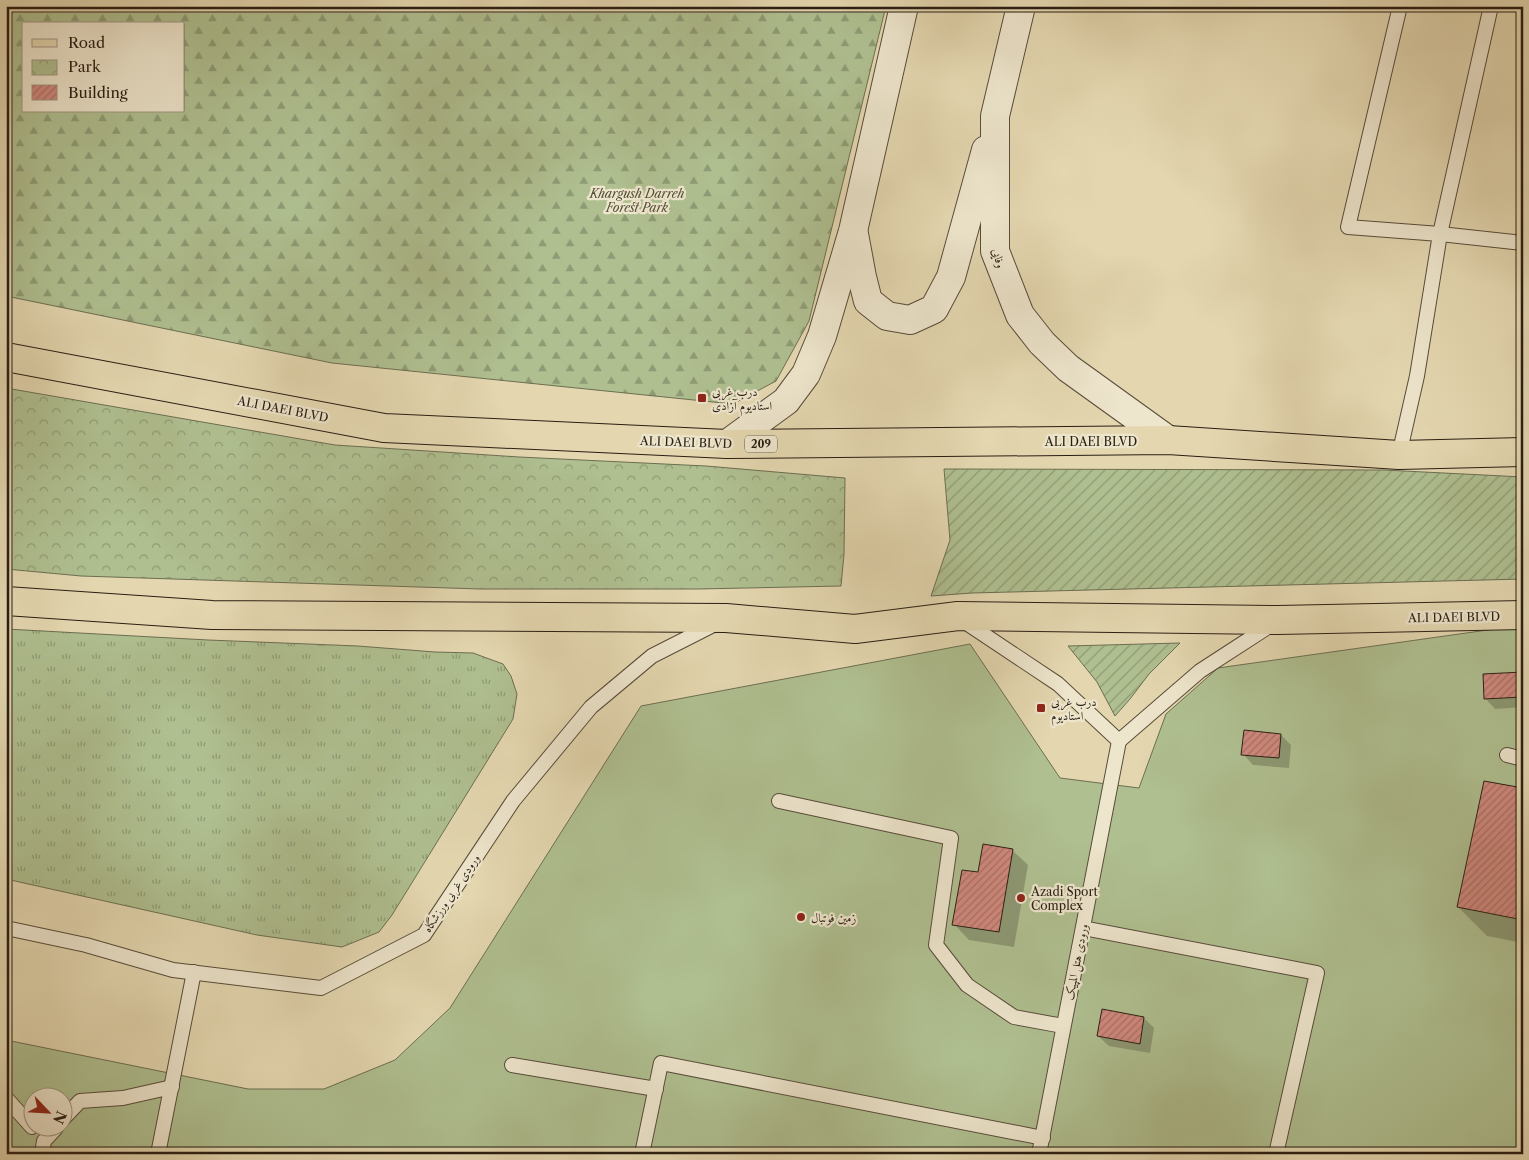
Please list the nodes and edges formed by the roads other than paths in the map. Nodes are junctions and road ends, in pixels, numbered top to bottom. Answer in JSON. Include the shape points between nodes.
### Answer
{"nodes":[{"id":1,"x":904,"y":6,"type":"edge"},
{"id":2,"x":1022,"y":6,"type":"edge"},
{"id":3,"x":1400,"y":6,"type":"edge"},
{"id":4,"x":1492,"y":6,"type":"edge"},
{"id":5,"x":996,"y":116,"type":"junction"},
{"id":6,"x":853,"y":230,"type":"junction"},
{"id":7,"x":1440,"y":234,"type":"junction"},
{"id":8,"x":1523,"y":243,"type":"edge"},
{"id":9,"x":6,"y":357,"type":"edge"},
{"id":10,"x":1168,"y":440,"type":"junction"},
{"id":11,"x":727,"y":444,"type":"junction"},
{"id":12,"x":1523,"y":452,"type":"edge"},
{"id":13,"x":1399,"y":455,"type":"junction"},
{"id":14,"x":6,"y":601,"type":"edge"},
{"id":15,"x":958,"y":616,"type":"junction"},
{"id":16,"x":1523,"y":616,"type":"edge"},
{"id":17,"x":726,"y":618,"type":"junction"},
{"id":18,"x":1278,"y":620,"type":"junction"},
{"id":19,"x":1119,"y":741,"type":"junction"},
{"id":20,"x":1508,"y":755,"type":"dead end"},
{"id":21,"x":1523,"y":759,"type":"edge"},
{"id":22,"x":778,"y":801,"type":"dead end"},
{"id":23,"x":6,"y":928,"type":"edge"},
{"id":24,"x":1083,"y":928,"type":"junction"},
{"id":25,"x":194,"y":972,"type":"junction"},
{"id":26,"x":1063,"y":1026,"type":"junction"},
{"id":27,"x":512,"y":1066,"type":"dead end"},
{"id":28,"x":172,"y":1087,"type":"junction"},
{"id":29,"x":656,"y":1089,"type":"junction"},
{"id":30,"x":6,"y":1098,"type":"edge"},
{"id":31,"x":72,"y":1109,"type":"edge"},
{"id":32,"x":22,"y":1115,"type":"edge"},
{"id":33,"x":1043,"y":1138,"type":"junction"},
{"id":34,"x":158,"y":1154,"type":"edge"},
{"id":35,"x":642,"y":1154,"type":"edge"},
{"id":36,"x":1039,"y":1154,"type":"edge"},
{"id":37,"x":1276,"y":1154,"type":"edge"}],
"edges":[{"from":1,"to":6,"type":"street"},
{"from":2,"to":5,"type":"street","name":"وفایی"},
{"from":3,"to":7,"type":"lane","via":[[1348,227]]},
{"from":4,"to":7,"type":"lane"},
{"from":5,"to":6,"type":"street","via":[[951,277],[934,309],[910,320],[887,316],[868,301]]},
{"from":5,"to":10,"type":"street","name":"وفایی","via":[[995,250],[1020,314],[1042,343],[1068,368]]},
{"from":6,"to":11,"type":"street","via":[[822,336],[806,374],[786,401]]},
{"from":7,"to":8,"type":"lane"},
{"from":7,"to":13,"type":"lane","via":[[1417,376]]},
{"from":9,"to":11,"type":"main road","name":"ALI DAEI BLVD","number":"209","via":[[384,428]]},
{"from":10,"to":11,"type":"main road","name":"ALI DAEI BLVD","number":"209"},
{"from":10,"to":13,"type":"main road","name":"ALI DAEI BLVD","number":"209"},
{"from":12,"to":13,"type":"main road","name":"ALI DAEI BLVD","number":"209"},
{"from":14,"to":17,"type":"main road","name":"ALI DAEI BLVD","via":[[212,615]]},
{"from":15,"to":17,"type":"main road","name":"ALI DAEI BLVD","via":[[854,629]]},
{"from":15,"to":18,"type":"main road","name":"ALI DAEI BLVD"},
{"from":15,"to":19,"type":"lane","via":[[1058,684]]},
{"from":16,"to":18,"type":"main road","name":"ALI DAEI BLVD"},
{"from":17,"to":25,"type":"lane","name":"ورودی غربی ورزشگاه","via":[[652,656],[591,707],[512,801],[424,935],[321,988]]},
{"from":18,"to":19,"type":"lane","via":[[1200,671]]},
{"from":19,"to":24,"type":"lane","name":"ورودی هتل المپیک"},
{"from":20,"to":21,"type":"lane"},
{"from":22,"to":26,"type":"lane","via":[[951,838],[936,945],[967,985],[1014,1018]]},
{"from":23,"to":25,"type":"lane","name":"ورودی غربی ورزشگاه","via":[[86,945],[172,970]]},
{"from":24,"to":26,"type":"lane","name":"ورودی هتل المپیک"},
{"from":24,"to":37,"type":"lane","via":[[1317,973]]},
{"from":25,"to":28,"type":"lane"},
{"from":26,"to":33,"type":"lane","name":"ورودی هتل المپیک"},
{"from":27,"to":29,"type":"lane"},
{"from":28,"to":31,"type":"lane","via":[[123,1098],[80,1101]]},
{"from":28,"to":34,"type":"lane"},
{"from":29,"to":33,"type":"lane","via":[[661,1063]]},
{"from":29,"to":35,"type":"lane"},
{"from":30,"to":32,"type":"lane"},
{"from":33,"to":36,"type":"lane","name":"ورودی هتل المپیک"}]}
